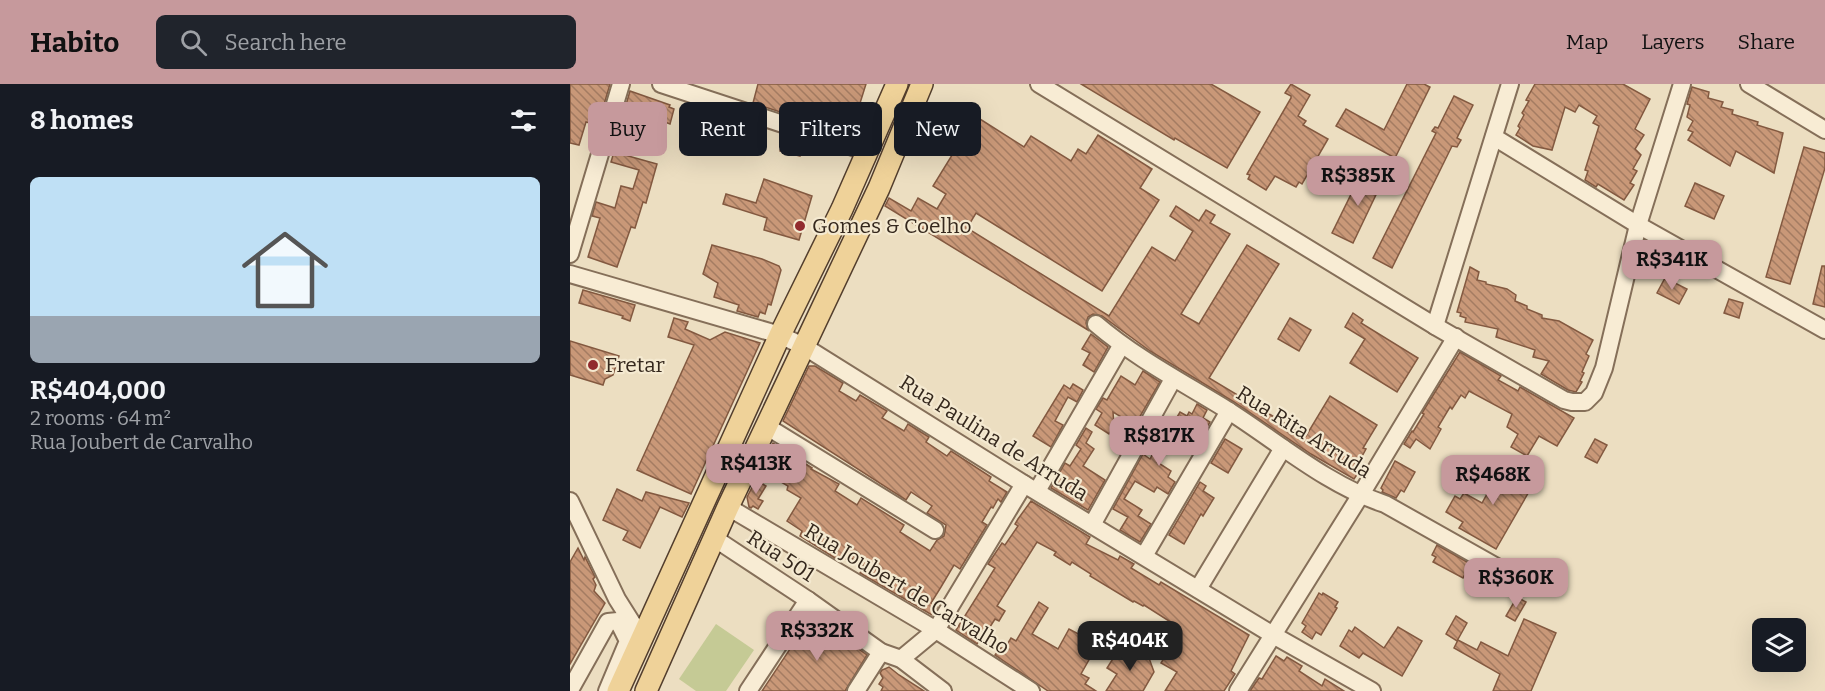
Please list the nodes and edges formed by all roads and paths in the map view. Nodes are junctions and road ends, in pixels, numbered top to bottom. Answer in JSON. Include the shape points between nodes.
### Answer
{"nodes":[{"id":1,"x":621,"y":84,"type":"edge"},
{"id":2,"x":661,"y":84,"type":"edge"},
{"id":3,"x":1039,"y":84,"type":"edge"},
{"id":4,"x":1510,"y":84,"type":"edge"},
{"id":5,"x":1682,"y":84,"type":"edge"},
{"id":6,"x":1749,"y":84,"type":"edge"},
{"id":7,"x":896,"y":86,"type":"edge"},
{"id":8,"x":920,"y":90,"type":"edge"},
{"id":9,"x":882,"y":119,"type":"edge"},
{"id":10,"x":779,"y":123,"type":"edge"},
{"id":11,"x":1825,"y":130,"type":"edge"},
{"id":12,"x":1494,"y":137,"type":"junction"},
{"id":13,"x":866,"y":156,"type":"edge"},
{"id":14,"x":1638,"y":225,"type":"junction"},
{"id":15,"x":570,"y":254,"type":"edge"},
{"id":16,"x":570,"y":274,"type":"edge"},
{"id":17,"x":1096,"y":324,"type":"dead end"},
{"id":18,"x":1436,"y":326,"type":"junction"},
{"id":19,"x":1825,"y":330,"type":"edge"},
{"id":20,"x":780,"y":335,"type":"junction"},
{"id":21,"x":1456,"y":337,"type":"junction"},
{"id":22,"x":1121,"y":346,"type":"junction"},
{"id":23,"x":805,"y":347,"type":"junction"},
{"id":24,"x":1173,"y":379,"type":"junction"},
{"id":25,"x":1228,"y":411,"type":"junction"},
{"id":26,"x":766,"y":426,"type":"junction"},
{"id":27,"x":1283,"y":448,"type":"junction"},
{"id":28,"x":722,"y":461,"type":"junction"},
{"id":29,"x":746,"y":473,"type":"junction"},
{"id":30,"x":1030,"y":488,"type":"junction"},
{"id":31,"x":1360,"y":496,"type":"junction"},
{"id":32,"x":570,"y":501,"type":"edge"},
{"id":33,"x":728,"y":507,"type":"junction"},
{"id":34,"x":1092,"y":525,"type":"junction"},
{"id":35,"x":935,"y":531,"type":"dead end"},
{"id":36,"x":714,"y":538,"type":"junction"},
{"id":37,"x":1144,"y":556,"type":"junction"},
{"id":38,"x":1527,"y":584,"type":"dead end"},
{"id":39,"x":1198,"y":589,"type":"junction"},
{"id":40,"x":617,"y":599,"type":"junction"},
{"id":41,"x":808,"y":600,"type":"junction"},
{"id":42,"x":936,"y":630,"type":"junction"},
{"id":43,"x":1273,"y":635,"type":"junction"},
{"id":44,"x":641,"y":637,"type":"junction"},
{"id":45,"x":881,"y":652,"type":"junction"},
{"id":46,"x":901,"y":659,"type":"junction"},
{"id":47,"x":570,"y":683,"type":"edge"},
{"id":48,"x":570,"y":690,"type":"edge"},
{"id":49,"x":607,"y":691,"type":"edge"},
{"id":50,"x":618,"y":691,"type":"edge"},
{"id":51,"x":646,"y":691,"type":"edge"},
{"id":52,"x":747,"y":691,"type":"edge"},
{"id":53,"x":856,"y":691,"type":"edge"},
{"id":54,"x":943,"y":691,"type":"edge"},
{"id":55,"x":1031,"y":691,"type":"edge"},
{"id":56,"x":1238,"y":691,"type":"edge"},
{"id":57,"x":1372,"y":691,"type":"edge"}],
"edges":[{"from":1,"to":15,"type":"street"},
{"from":2,"to":10,"type":"street"},
{"from":3,"to":18,"type":"street"},
{"from":4,"to":12,"type":"street"},
{"from":5,"to":14,"type":"street"},
{"from":6,"to":11,"type":"street"},
{"from":7,"to":8,"type":"main road"},
{"from":7,"to":9,"type":"main road"},
{"from":8,"to":23,"type":"main road"},
{"from":12,"to":14,"type":"street"},
{"from":12,"to":18,"type":"street"},
{"from":13,"to":20,"type":"main road"},
{"from":14,"to":19,"type":"street"},
{"from":14,"to":21,"type":"street","via":[[1604,368],[1594,393],[1585,402],[1564,400]]},
{"from":16,"to":20,"type":"street","name":"Rua Paulina de Arruda"},
{"from":17,"to":22,"type":"street","name":"Rua Rita Arruda"},
{"from":18,"to":21,"type":"street"},
{"from":20,"to":23,"type":"street","name":"Rua Paulina de Arruda"},
{"from":20,"to":28,"type":"main road"},
{"from":21,"to":31,"type":"street"},
{"from":22,"to":24,"type":"street","name":"Rua Rita Arruda"},
{"from":22,"to":30,"type":"street"},
{"from":23,"to":26,"type":"main road"},
{"from":23,"to":30,"type":"street","name":"Rua Paulina de Arruda"},
{"from":24,"to":25,"type":"street","name":"Rua Rita Arruda"},
{"from":24,"to":34,"type":"street"},
{"from":25,"to":27,"type":"street","name":"Rua Rita Arruda"},
{"from":25,"to":37,"type":"street"},
{"from":26,"to":29,"type":"main road"},
{"from":26,"to":35,"type":"street"},
{"from":27,"to":31,"type":"street","name":"Rua Rita Arruda"},
{"from":27,"to":39,"type":"street"},
{"from":28,"to":29,"type":"main road"},
{"from":28,"to":44,"type":"main road"},
{"from":29,"to":33,"type":"main road"},
{"from":30,"to":34,"type":"street","name":"Rua Paulina de Arruda"},
{"from":30,"to":42,"type":"street"},
{"from":31,"to":38,"type":"street","name":"Rua Rita Arruda","via":[[1396,509]]},
{"from":31,"to":43,"type":"street"},
{"from":32,"to":40,"type":"street"},
{"from":33,"to":36,"type":"main road"},
{"from":33,"to":42,"type":"street","name":"Rua Joubert de Carvalho"},
{"from":34,"to":37,"type":"street","name":"Rua Paulina de Arruda"},
{"from":36,"to":41,"type":"street","name":"Rua 501"},
{"from":36,"to":51,"type":"main road"},
{"from":37,"to":39,"type":"street","name":"Rua Paulina de Arruda"},
{"from":39,"to":43,"type":"street","name":"Rua Paulina de Arruda"},
{"from":40,"to":44,"type":"street"},
{"from":40,"to":47,"type":"street"},
{"from":41,"to":45,"type":"street","name":"Rua 501"},
{"from":41,"to":52,"type":"street"},
{"from":42,"to":46,"type":"street"},
{"from":42,"to":55,"type":"street","name":"Rua Joubert de Carvalho"},
{"from":43,"to":56,"type":"street"},
{"from":43,"to":57,"type":"street","name":"Rua Paulina de Arruda"},
{"from":44,"to":50,"type":"main road"},
{"from":45,"to":46,"type":"street","name":"Rua 501"},
{"from":45,"to":53,"type":"street"},
{"from":46,"to":54,"type":"street","name":"Rua 501"},
{"from":48,"to":49,"type":"street","via":[[608,622],[618,621],[628,641]]}]}
